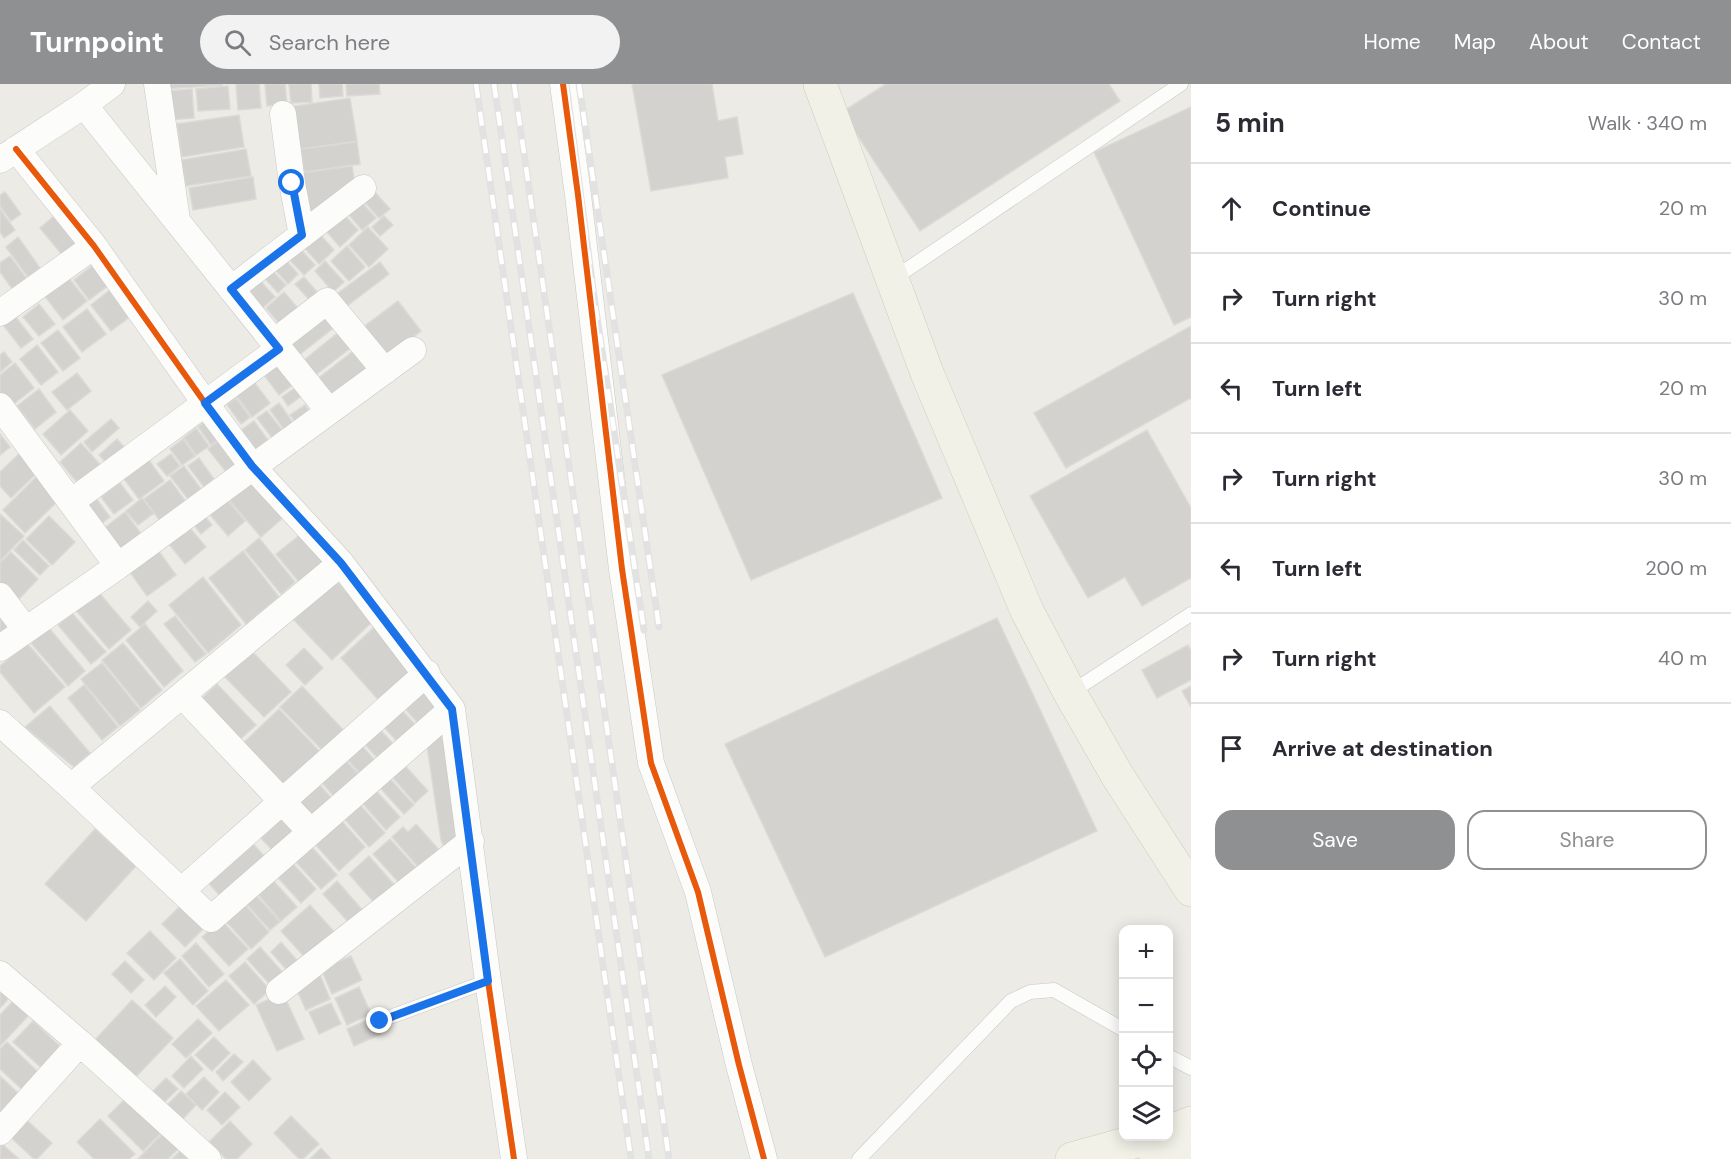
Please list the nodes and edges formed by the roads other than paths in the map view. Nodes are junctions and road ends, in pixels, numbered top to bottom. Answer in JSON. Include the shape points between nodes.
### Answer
{"nodes":[{"id":1,"x":112,"y":84,"type":"edge"},
{"id":2,"x":158,"y":84,"type":"edge"},
{"id":3,"x":563,"y":84,"type":"edge"},
{"id":4,"x":820,"y":84,"type":"edge"},
{"id":5,"x":1181,"y":84,"type":"edge"},
{"id":6,"x":84,"y":105,"type":"junction"},
{"id":7,"x":283,"y":114,"type":"dead end"},
{"id":8,"x":8,"y":155,"type":"edge"},
{"id":9,"x":363,"y":188,"type":"dead end"},
{"id":10,"x":178,"y":221,"type":"junction"},
{"id":11,"x":302,"y":235,"type":"junction"},
{"id":12,"x":94,"y":246,"type":"junction"},
{"id":13,"x":891,"y":280,"type":"junction"},
{"id":14,"x":231,"y":289,"type":"junction"},
{"id":15,"x":0,"y":313,"type":"edge"},
{"id":16,"x":276,"y":345,"type":"junction"},
{"id":17,"x":413,"y":350,"type":"dead end"},
{"id":18,"x":385,"y":371,"type":"junction"},
{"id":19,"x":205,"y":403,"type":"junction"},
{"id":20,"x":0,"y":406,"type":"edge"},
{"id":21,"x":329,"y":411,"type":"junction"},
{"id":22,"x":252,"y":466,"type":"junction"},
{"id":23,"x":71,"y":502,"type":"junction"},
{"id":24,"x":341,"y":563,"type":"junction"},
{"id":25,"x":118,"y":566,"type":"junction"},
{"id":26,"x":0,"y":596,"type":"edge"},
{"id":27,"x":1188,"y":619,"type":"edge"},
{"id":28,"x":26,"y":630,"type":"junction"},
{"id":29,"x":0,"y":648,"type":"edge"},
{"id":30,"x":427,"y":673,"type":"junction"},
{"id":31,"x":1070,"y":693,"type":"junction"},
{"id":32,"x":182,"y":695,"type":"junction"},
{"id":33,"x":452,"y":709,"type":"junction"},
{"id":34,"x":0,"y":723,"type":"edge"},
{"id":35,"x":71,"y":787,"type":"junction"},
{"id":36,"x":282,"y":801,"type":"junction"},
{"id":37,"x":310,"y":831,"type":"junction"},
{"id":38,"x":471,"y":841,"type":"junction"},
{"id":39,"x":1191,"y":890,"type":"edge"},
{"id":40,"x":181,"y":891,"type":"junction"},
{"id":41,"x":0,"y":974,"type":"edge"},
{"id":42,"x":488,"y":981,"type":"junction"},
{"id":43,"x":279,"y":991,"type":"dead end"},
{"id":44,"x":380,"y":1021,"type":"dead end"},
{"id":45,"x":1119,"y":1027,"type":"edge"},
{"id":46,"x":80,"y":1043,"type":"junction"},
{"id":47,"x":1173,"y":1059,"type":"edge"},
{"id":48,"x":1191,"y":1068,"type":"edge"},
{"id":49,"x":1191,"y":1123,"type":"edge"},
{"id":50,"x":1173,"y":1130,"type":"edge"},
{"id":51,"x":0,"y":1132,"type":"edge"},
{"id":52,"x":1140,"y":1141,"type":"edge"},
{"id":53,"x":1191,"y":1151,"type":"edge"},
{"id":54,"x":208,"y":1159,"type":"edge"},
{"id":55,"x":514,"y":1159,"type":"edge"},
{"id":56,"x":764,"y":1159,"type":"edge"},
{"id":57,"x":859,"y":1159,"type":"edge"},
{"id":58,"x":1072,"y":1159,"type":"edge"},
{"id":59,"x":1156,"y":1159,"type":"edge"}],
"edges":[{"from":1,"to":6,"type":"street"},
{"from":2,"to":10,"type":"street"},
{"from":3,"to":56,"type":"street","via":[[622,569],[651,763],[698,892]]},
{"from":4,"to":13,"type":"main road"},
{"from":5,"to":13,"type":"lane"},
{"from":6,"to":8,"type":"street"},
{"from":6,"to":10,"type":"street"},
{"from":7,"to":11,"type":"street"},
{"from":8,"to":12,"type":"street"},
{"from":9,"to":11,"type":"street"},
{"from":10,"to":14,"type":"street"},
{"from":11,"to":14,"type":"street"},
{"from":12,"to":15,"type":"street"},
{"from":12,"to":19,"type":"street"},
{"from":13,"to":31,"type":"main road","via":[[1027,611]]},
{"from":14,"to":16,"type":"street"},
{"from":16,"to":18,"type":"street","via":[[327,301]]},
{"from":16,"to":19,"type":"street"},
{"from":16,"to":21,"type":"street"},
{"from":17,"to":18,"type":"street"},
{"from":18,"to":21,"type":"street"},
{"from":19,"to":22,"type":"street"},
{"from":19,"to":23,"type":"street"},
{"from":20,"to":23,"type":"street"},
{"from":21,"to":22,"type":"street"},
{"from":22,"to":24,"type":"street"},
{"from":22,"to":25,"type":"street"},
{"from":23,"to":25,"type":"street"},
{"from":24,"to":30,"type":"street"},
{"from":24,"to":32,"type":"street"},
{"from":25,"to":28,"type":"street"},
{"from":26,"to":28,"type":"street"},
{"from":27,"to":31,"type":"lane"},
{"from":28,"to":29,"type":"street"},
{"from":30,"to":33,"type":"street"},
{"from":30,"to":36,"type":"street"},
{"from":31,"to":39,"type":"main road"},
{"from":32,"to":35,"type":"street"},
{"from":32,"to":36,"type":"street"},
{"from":33,"to":37,"type":"street"},
{"from":33,"to":38,"type":"street"},
{"from":34,"to":35,"type":"street"},
{"from":35,"to":40,"type":"street"},
{"from":36,"to":37,"type":"street"},
{"from":36,"to":40,"type":"street"},
{"from":37,"to":40,"type":"street","via":[[211,919]]},
{"from":38,"to":42,"type":"street"},
{"from":38,"to":43,"type":"street"},
{"from":41,"to":46,"type":"street"},
{"from":42,"to":44,"type":"lane"},
{"from":42,"to":55,"type":"street"},
{"from":45,"to":57,"type":"lane","via":[[1054,990],[1020,996]]},
{"from":46,"to":51,"type":"street"},
{"from":46,"to":54,"type":"street"},
{"from":47,"to":48,"type":"lane"},
{"from":49,"to":50,"type":"main road"},
{"from":52,"to":58,"type":"main road"},
{"from":53,"to":59,"type":"main road"}]}
